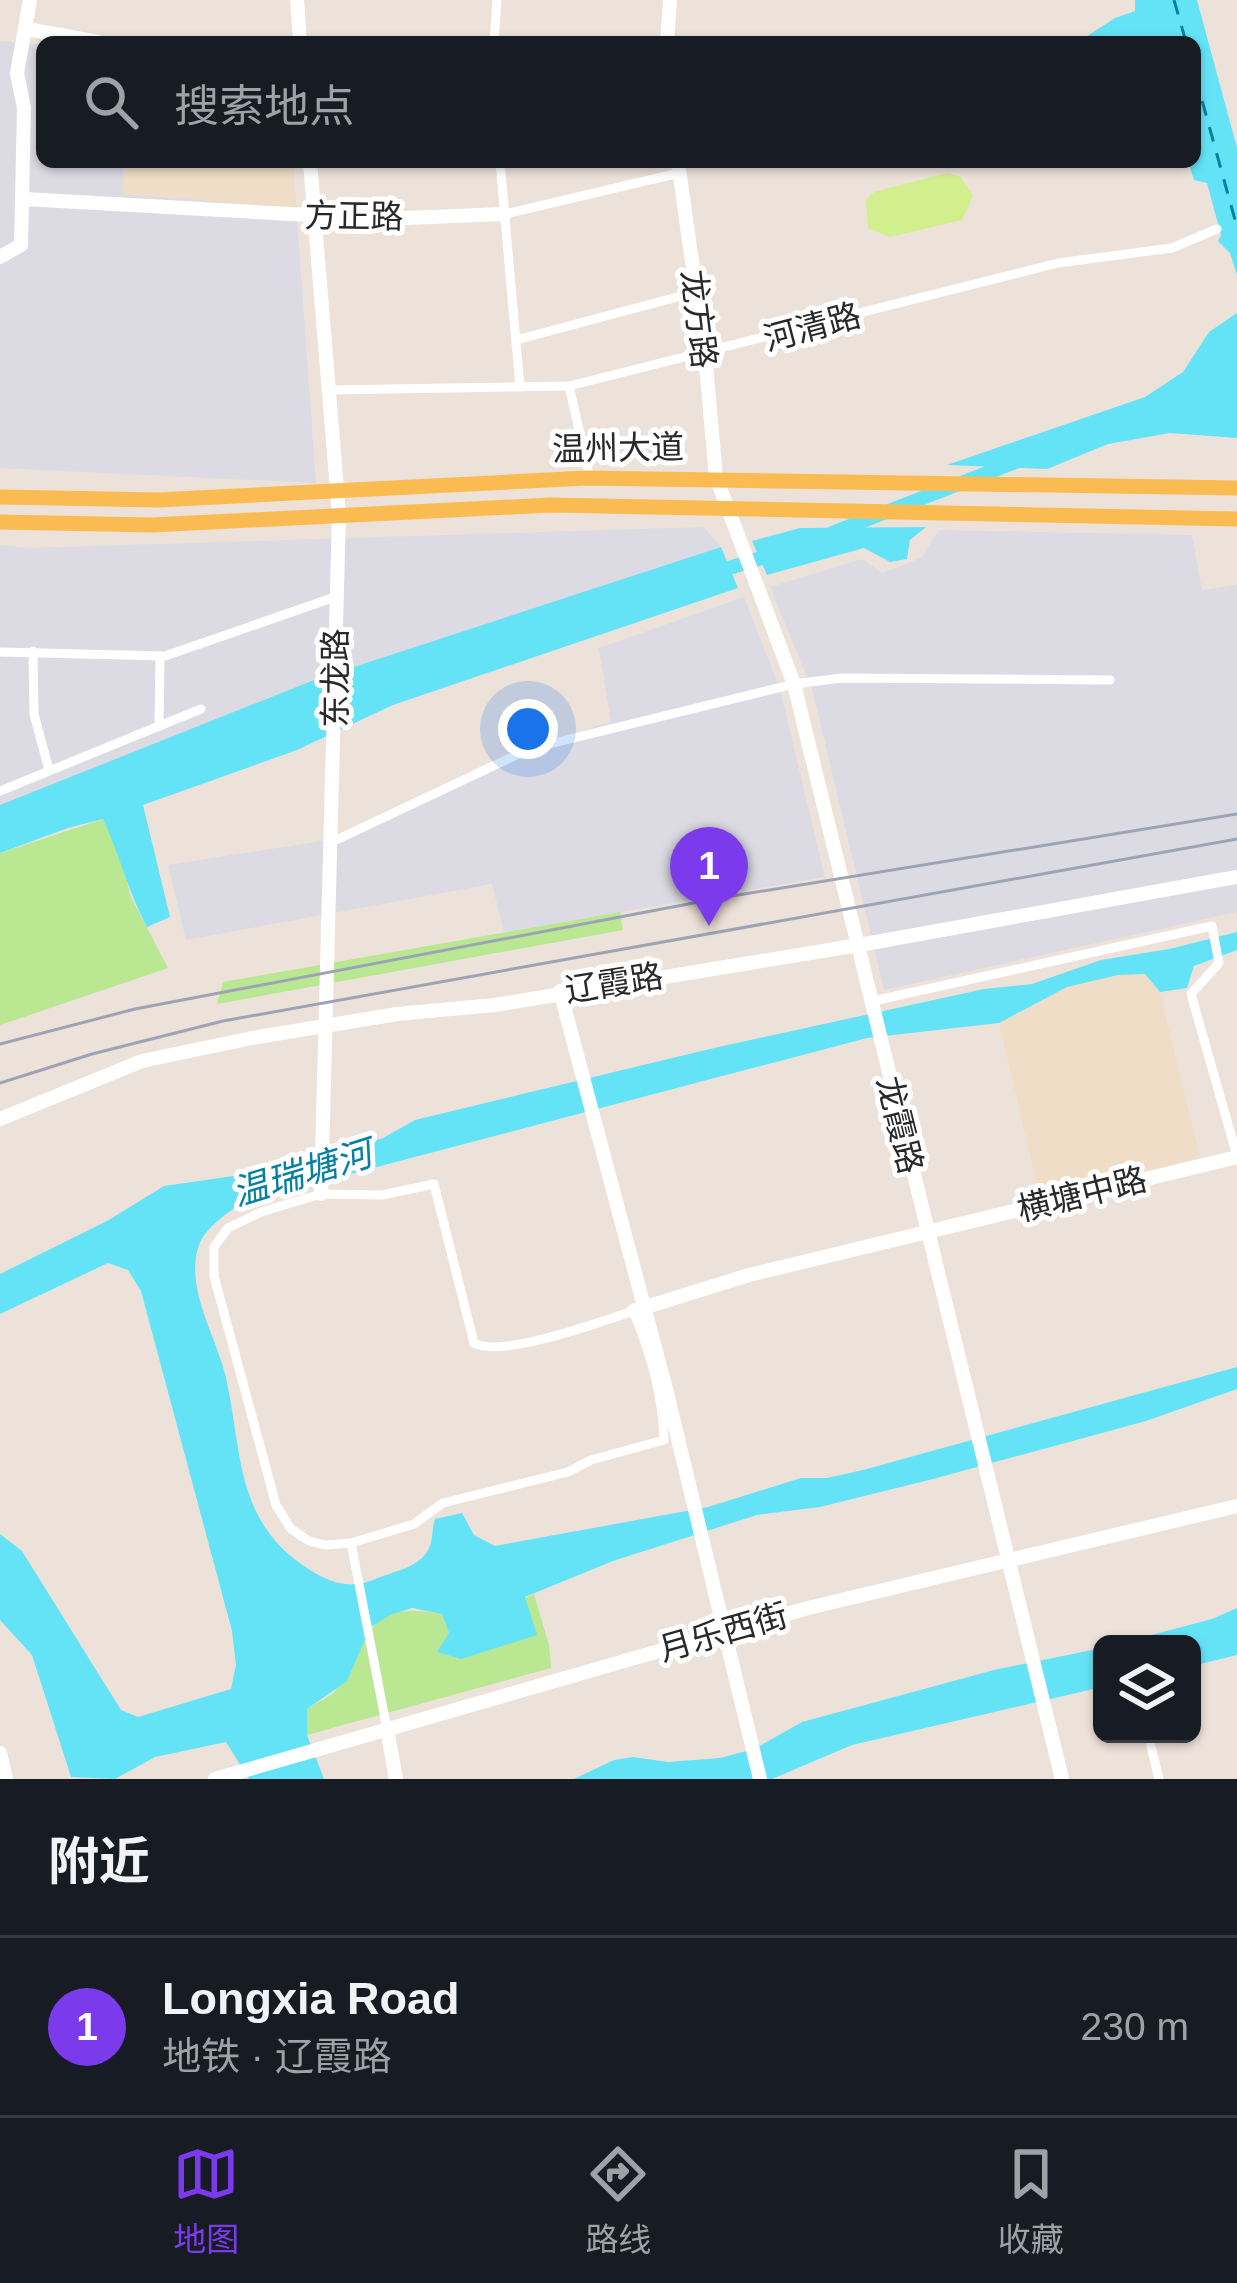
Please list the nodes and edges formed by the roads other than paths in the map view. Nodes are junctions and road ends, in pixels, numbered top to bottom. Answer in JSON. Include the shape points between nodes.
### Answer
{"nodes":[{"id":1,"x":30,"y":0,"type":"edge"},
{"id":2,"x":297,"y":0,"type":"edge"},
{"id":3,"x":497,"y":0,"type":"edge"},
{"id":4,"x":670,"y":0,"type":"edge"},
{"id":5,"x":27,"y":29,"type":"junction"},
{"id":6,"x":65,"y":36,"type":"edge"},
{"id":7,"x":300,"y":36,"type":"edge"},
{"id":8,"x":494,"y":36,"type":"edge"},
{"id":9,"x":667,"y":36,"type":"edge"},
{"id":10,"x":310,"y":168,"type":"edge"},
{"id":11,"x":501,"y":168,"type":"edge"},
{"id":12,"x":679,"y":168,"type":"edge"},
{"id":13,"x":24,"y":199,"type":"junction"},
{"id":14,"x":505,"y":214,"type":"junction"},
{"id":15,"x":314,"y":217,"type":"junction"},
{"id":16,"x":1217,"y":229,"type":"dead end"},
{"id":17,"x":0,"y":257,"type":"edge"},
{"id":18,"x":696,"y":292,"type":"junction"},
{"id":19,"x":516,"y":340,"type":"junction"},
{"id":20,"x":705,"y":354,"type":"junction"},
{"id":21,"x":569,"y":386,"type":"junction"},
{"id":22,"x":520,"y":387,"type":"junction"},
{"id":23,"x":328,"y":390,"type":"junction"},
{"id":24,"x":716,"y":477,"type":"junction"},
{"id":25,"x":590,"y":478,"type":"junction"},
{"id":26,"x":1237,"y":488,"type":"edge"},
{"id":27,"x":337,"y":491,"type":"junction"},
{"id":28,"x":0,"y":497,"type":"edge"},
{"id":29,"x":725,"y":508,"type":"junction"},
{"id":30,"x":339,"y":514,"type":"junction"},
{"id":31,"x":1237,"y":519,"type":"edge"},
{"id":32,"x":0,"y":522,"type":"edge"},
{"id":33,"x":335,"y":597,"type":"junction"},
{"id":34,"x":33,"y":651,"type":"junction"},
{"id":35,"x":0,"y":652,"type":"edge"},
{"id":36,"x":160,"y":656,"type":"junction"},
{"id":37,"x":1110,"y":680,"type":"dead end"},
{"id":38,"x":794,"y":684,"type":"junction"},
{"id":39,"x":201,"y":709,"type":"dead end"},
{"id":40,"x":159,"y":726,"type":"junction"},
{"id":41,"x":49,"y":770,"type":"junction"},
{"id":42,"x":0,"y":791,"type":"edge"},
{"id":43,"x":332,"y":842,"type":"junction"},
{"id":44,"x":1237,"y":877,"type":"edge"},
{"id":45,"x":859,"y":945,"type":"junction"},
{"id":46,"x":560,"y":991,"type":"junction"},
{"id":47,"x":872,"y":1001,"type":"junction"},
{"id":48,"x":0,"y":1119,"type":"edge"},
{"id":49,"x":1237,"y":1156,"type":"edge"},
{"id":50,"x":321,"y":1192,"type":"junction"},
{"id":51,"x":926,"y":1232,"type":"junction"},
{"id":52,"x":639,"y":1308,"type":"junction"},
{"id":53,"x":1237,"y":1506,"type":"edge"},
{"id":54,"x":351,"y":1543,"type":"junction"},
{"id":55,"x":1008,"y":1560,"type":"junction"},
{"id":56,"x":724,"y":1631,"type":"junction"},
{"id":57,"x":387,"y":1729,"type":"junction"},
{"id":58,"x":1150,"y":1743,"type":"edge"},
{"id":59,"x":0,"y":1753,"type":"edge"},
{"id":60,"x":6,"y":1779,"type":"edge"},
{"id":61,"x":214,"y":1779,"type":"edge"},
{"id":62,"x":396,"y":1779,"type":"edge"},
{"id":63,"x":760,"y":1779,"type":"edge"},
{"id":64,"x":1062,"y":1779,"type":"edge"},
{"id":65,"x":1159,"y":1779,"type":"edge"}],
"edges":[{"from":1,"to":5,"type":"street"},
{"from":2,"to":7,"type":"street"},
{"from":3,"to":8,"type":"street"},
{"from":4,"to":9,"type":"street"},
{"from":5,"to":6,"type":"street"},
{"from":5,"to":13,"type":"street","via":[[17,73]]},
{"from":10,"to":15,"type":"street","name":"东龙路"},
{"from":11,"to":14,"type":"street"},
{"from":12,"to":14,"type":"street","name":"方正路"},
{"from":12,"to":18,"type":"street","name":"龙方路"},
{"from":13,"to":15,"type":"street","name":"方正路"},
{"from":13,"to":17,"type":"street","via":[[21,245]]},
{"from":14,"to":15,"type":"street","name":"方正路"},
{"from":14,"to":19,"type":"street"},
{"from":15,"to":23,"type":"street","name":"东龙路"},
{"from":16,"to":20,"type":"street","name":"河清路","via":[[1172,248],[1058,263]]},
{"from":18,"to":19,"type":"street"},
{"from":18,"to":20,"type":"street","name":"龙方路"},
{"from":19,"to":22,"type":"street"},
{"from":20,"to":21,"type":"street","name":"河清路"},
{"from":20,"to":24,"type":"street","name":"龙方路"},
{"from":21,"to":22,"type":"street","name":"河清路"},
{"from":21,"to":25,"type":"street"},
{"from":22,"to":23,"type":"street","name":"河清路"},
{"from":23,"to":27,"type":"street","name":"东龙路"},
{"from":24,"to":25,"type":"main road","name":"温州大道"},
{"from":24,"to":26,"type":"main road","name":"温州大道"},
{"from":24,"to":29,"type":"street","name":"龙霞路"},
{"from":25,"to":27,"type":"main road","name":"温州大道"},
{"from":27,"to":28,"type":"main road","name":"温州大道"},
{"from":27,"to":30,"type":"street","name":"东龙路"},
{"from":29,"to":30,"type":"main road","name":"温州大道"},
{"from":29,"to":31,"type":"main road","name":"温州大道"},
{"from":29,"to":38,"type":"street","name":"龙霞路"},
{"from":30,"to":32,"type":"main road","name":"温州大道","via":[[152,525]]},
{"from":30,"to":33,"type":"street","name":"东龙路"},
{"from":33,"to":36,"type":"street"},
{"from":33,"to":43,"type":"street","name":"东龙路"},
{"from":34,"to":35,"type":"street"},
{"from":34,"to":36,"type":"street"},
{"from":34,"to":41,"type":"street","via":[[34,714]]},
{"from":36,"to":40,"type":"street"},
{"from":37,"to":38,"type":"street"},
{"from":38,"to":43,"type":"street","via":[[529,749]]},
{"from":38,"to":45,"type":"street","name":"龙霞路"},
{"from":39,"to":40,"type":"street"},
{"from":40,"to":41,"type":"street"},
{"from":41,"to":42,"type":"street"},
{"from":43,"to":50,"type":"street","name":"东龙路"},
{"from":44,"to":45,"type":"street","name":"辽霞路"},
{"from":45,"to":46,"type":"street","name":"辽霞路"},
{"from":45,"to":47,"type":"street","name":"龙霞路"},
{"from":46,"to":48,"type":"street","name":"辽霞路","via":[[142,1061]]},
{"from":46,"to":52,"type":"street"},
{"from":47,"to":49,"type":"street","via":[[1212,926],[1219,960],[1191,994]]},
{"from":47,"to":51,"type":"street","name":"龙霞路"},
{"from":49,"to":51,"type":"street","name":"横塘中路"},
{"from":50,"to":52,"type":"street","via":[[382,1195],[434,1184],[473,1342],[482,1348]]},
{"from":50,"to":54,"type":"street","via":[[228,1228],[214,1247],[214,1276],[276,1505],[309,1540]]},
{"from":51,"to":52,"type":"street","name":"横塘中路"},
{"from":51,"to":55,"type":"street","name":"龙霞路"},
{"from":52,"to":54,"type":"street","via":[[664,1440],[443,1503],[414,1524]]},
{"from":52,"to":56,"type":"street"},
{"from":53,"to":55,"type":"street","name":"月乐西街"},
{"from":54,"to":57,"type":"street"},
{"from":55,"to":56,"type":"street","name":"月乐西街"},
{"from":55,"to":64,"type":"street","name":"龙霞路"},
{"from":56,"to":57,"type":"street","name":"月乐西街"},
{"from":56,"to":63,"type":"street"},
{"from":57,"to":61,"type":"street","name":"月乐西街"},
{"from":57,"to":62,"type":"street"},
{"from":58,"to":65,"type":"street"},
{"from":59,"to":60,"type":"street"}]}
